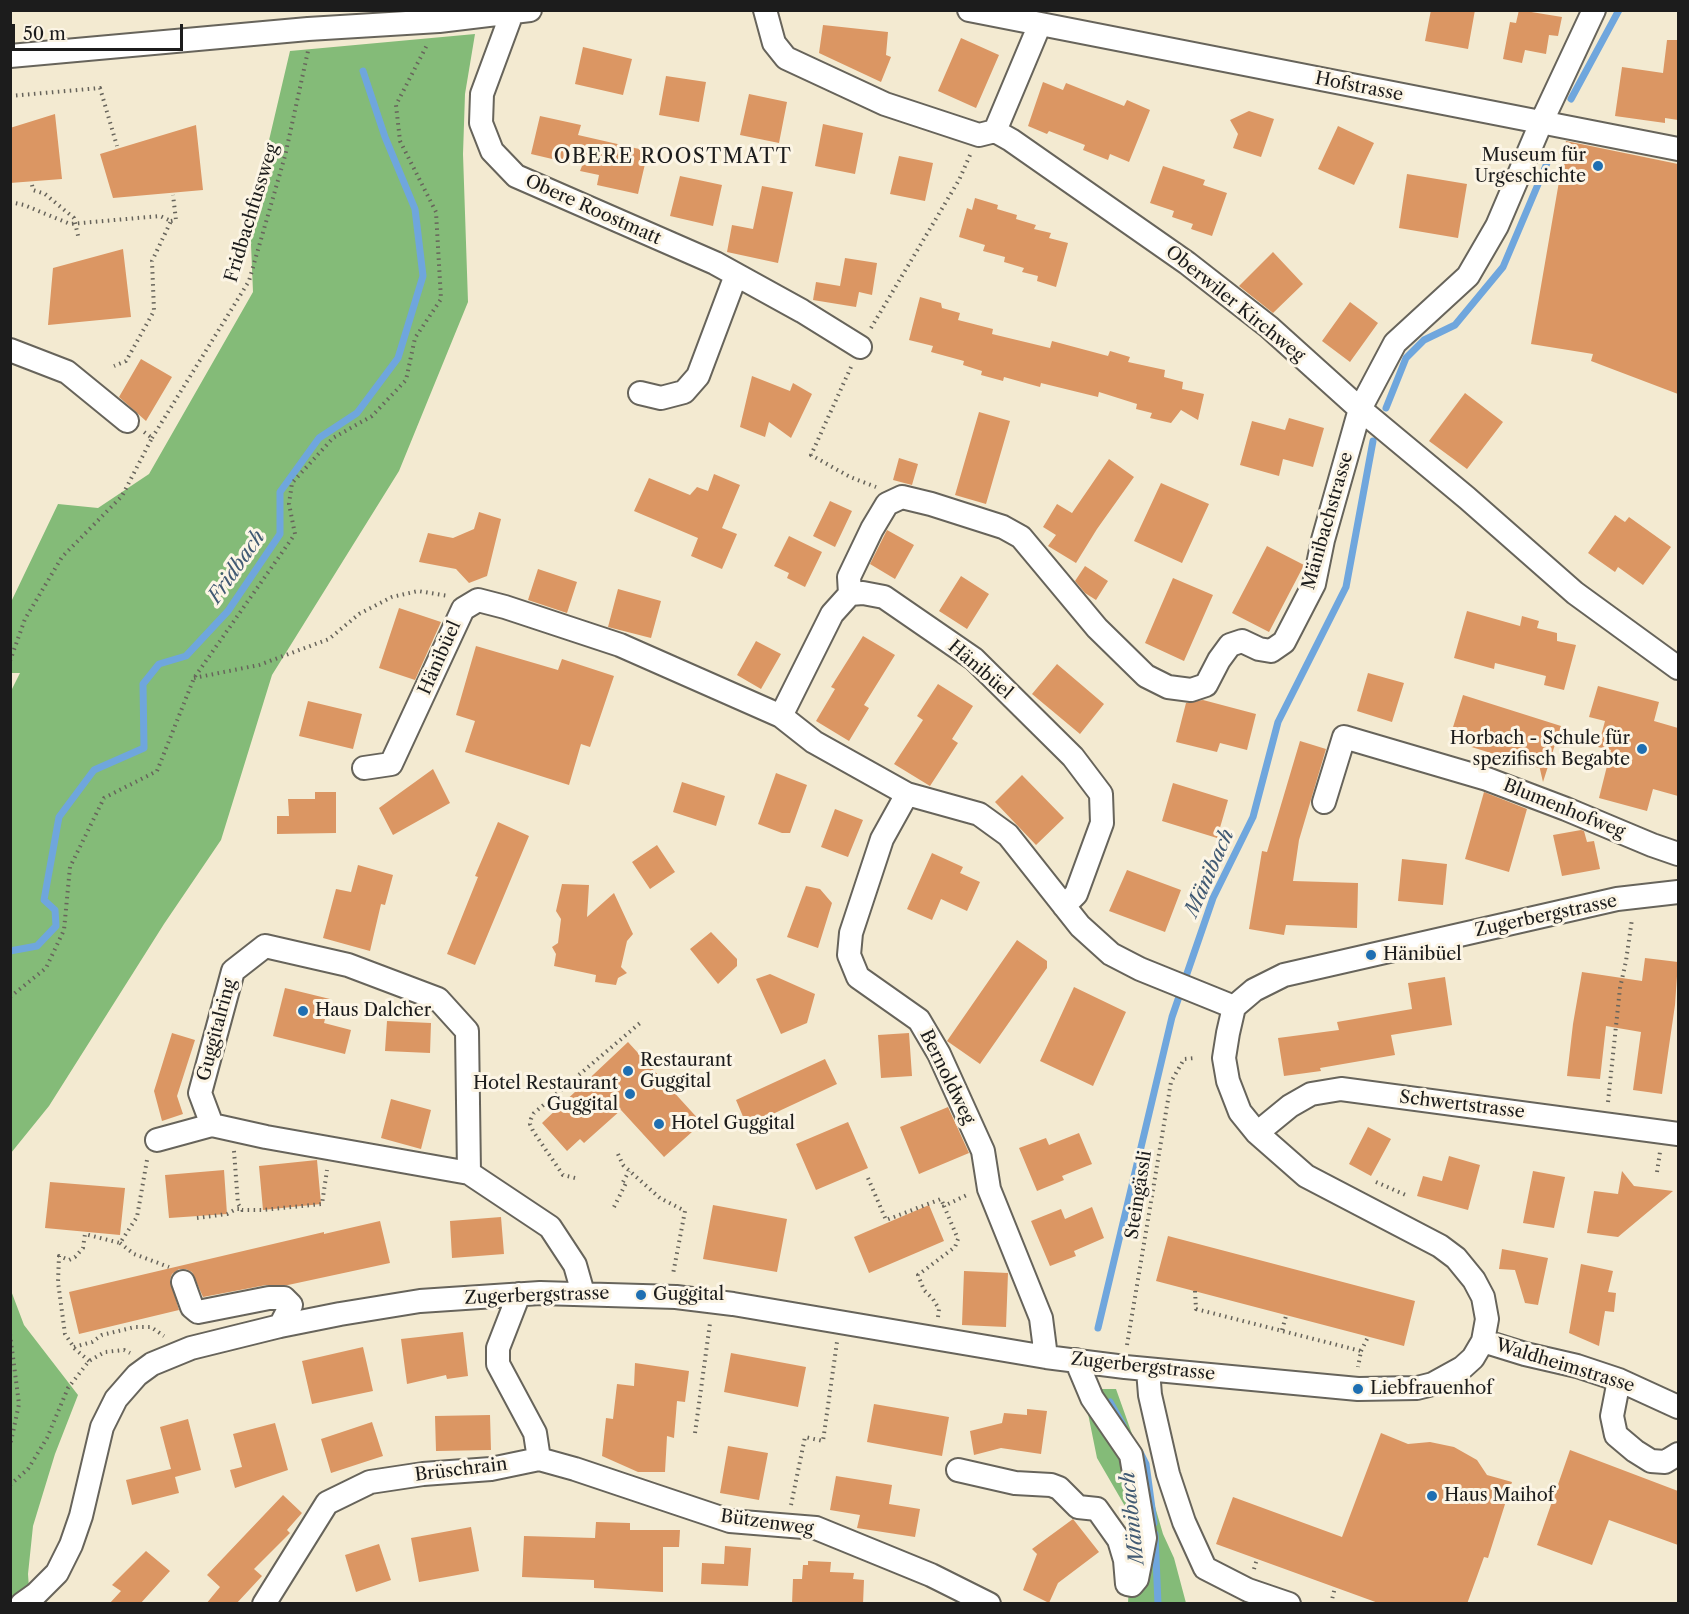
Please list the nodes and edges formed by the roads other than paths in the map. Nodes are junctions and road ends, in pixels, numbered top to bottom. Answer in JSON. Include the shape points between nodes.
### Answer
{"nodes":[{"id":1,"x":765,"y":10,"type":"edge"},
{"id":2,"x":969,"y":10,"type":"edge"},
{"id":3,"x":1594,"y":10,"type":"edge"},
{"id":4,"x":521,"y":11,"type":"edge"},
{"id":5,"x":1040,"y":24,"type":"junction"},
{"id":6,"x":10,"y":56,"type":"edge"},
{"id":7,"x":1541,"y":123,"type":"junction"},
{"id":8,"x":987,"y":133,"type":"junction"},
{"id":9,"x":1678,"y":148,"type":"edge"},
{"id":10,"x":736,"y":274,"type":"junction"},
{"id":11,"x":861,"y":347,"type":"road end"},
{"id":12,"x":10,"y":350,"type":"edge"},
{"id":13,"x":640,"y":393,"type":"dead end"},
{"id":14,"x":1360,"y":409,"type":"junction"},
{"id":15,"x":127,"y":421,"type":"road end"},
{"id":16,"x":850,"y":594,"type":"junction"},
{"id":17,"x":1678,"y":668,"type":"edge"},
{"id":18,"x":781,"y":716,"type":"junction"},
{"id":19,"x":364,"y":768,"type":"dead end"},
{"id":20,"x":907,"y":794,"type":"junction"},
{"id":21,"x":1324,"y":802,"type":"dead end"},
{"id":22,"x":1678,"y":854,"type":"edge"},
{"id":23,"x":1678,"y":892,"type":"edge"},
{"id":24,"x":1064,"y":906,"type":"junction"},
{"id":25,"x":1234,"y":1007,"type":"junction"},
{"id":26,"x":222,"y":1127,"type":"junction"},
{"id":27,"x":1257,"y":1133,"type":"junction"},
{"id":28,"x":1678,"y":1134,"type":"edge"},
{"id":29,"x":157,"y":1140,"type":"road end"},
{"id":30,"x":469,"y":1173,"type":"junction"},
{"id":31,"x":183,"y":1282,"type":"road end"},
{"id":32,"x":583,"y":1293,"type":"junction"},
{"id":33,"x":519,"y":1294,"type":"junction"},
{"id":34,"x":280,"y":1326,"type":"junction"},
{"id":35,"x":1483,"y":1341,"type":"junction"},
{"id":36,"x":1046,"y":1357,"type":"junction"},
{"id":37,"x":1080,"y":1361,"type":"junction"},
{"id":38,"x":1148,"y":1370,"type":"junction"},
{"id":39,"x":1619,"y":1380,"type":"junction"},
{"id":40,"x":1678,"y":1407,"type":"edge"},
{"id":41,"x":1678,"y":1454,"type":"edge"},
{"id":42,"x":539,"y":1459,"type":"junction"},
{"id":43,"x":958,"y":1470,"type":"dead end"},
{"id":44,"x":22,"y":1604,"type":"edge"},
{"id":45,"x":264,"y":1604,"type":"edge"},
{"id":46,"x":989,"y":1604,"type":"edge"},
{"id":47,"x":1289,"y":1604,"type":"edge"}],
"edges":[{"from":1,"to":8,"type":"street","name":"Oberwiler Kirchweg","via":[[774,43],[786,58],[885,104]]},
{"from":2,"to":5,"type":"street","name":"Hofstrasse"},
{"from":3,"to":7,"type":"street","name":"Mänibachstrasse"},
{"from":4,"to":6,"type":"street"},
{"from":4,"to":10,"type":"street","name":"Obere Roostmatt","via":[[482,94],[481,123],[492,151],[516,176]]},
{"from":5,"to":7,"type":"street","name":"Hofstrasse"},
{"from":5,"to":8,"type":"street"},
{"from":7,"to":9,"type":"street","name":"Hofstrasse"},
{"from":7,"to":14,"type":"street","name":"Mänibachstrasse","via":[[1497,226],[1468,276],[1395,343]]},
{"from":8,"to":14,"type":"street","name":"Oberwiler Kirchweg","via":[[1011,140],[1187,263],[1269,327]]},
{"from":10,"to":11,"type":"street","name":"Obere Roostmatt"},
{"from":10,"to":13,"type":"street","via":[[698,375],[684,392],[661,398]]},
{"from":12,"to":15,"type":"street","via":[[67,372]]},
{"from":14,"to":16,"type":"street","name":"Mänibachstrasse","via":[[1314,584],[1284,642],[1271,651],[1242,641],[1230,645],[1206,685],[1191,690],[1168,687],[1146,676],[1097,628],[1021,537],[1003,527],[931,504],[902,497],[887,504],[849,577]]},
{"from":14,"to":17,"type":"street","name":"Oberwiler Kirchweg","via":[[1575,593]]},
{"from":16,"to":18,"type":"street","via":[[832,614]]},
{"from":16,"to":24,"type":"street","name":"Hänibüel","via":[[863,592],[884,597],[974,659],[1073,757],[1101,794],[1102,823],[1076,894]]},
{"from":18,"to":19,"type":"street","name":"Hänibüel","via":[[620,645],[478,600],[463,609],[391,764]]},
{"from":18,"to":20,"type":"street","via":[[814,742]]},
{"from":20,"to":24,"type":"street","via":[[980,814],[1008,835]]},
{"from":20,"to":36,"type":"street","name":"Bernoldweg","via":[[882,839],[851,933],[849,955],[858,977],[919,1020],[939,1054],[983,1151],[989,1189],[1041,1318]]},
{"from":21,"to":22,"type":"street","name":"Blumenhofweg","via":[[1344,737],[1486,779]]},
{"from":23,"to":25,"type":"street","name":"Zugerbergstrasse","via":[[1617,899],[1284,975],[1254,990]]},
{"from":24,"to":25,"type":"street","via":[[1111,954]]},
{"from":25,"to":27,"type":"street","via":[[1224,1058],[1228,1081],[1240,1112]]},
{"from":26,"to":29,"type":"street"},
{"from":26,"to":30,"type":"street"},
{"from":26,"to":30,"type":"street","name":"Guggitalring","via":[[200,1093],[233,971],[265,946],[348,965],[438,999],[467,1031]]},
{"from":27,"to":28,"type":"street","name":"Schwertstrasse","via":[[1311,1094],[1341,1089]]},
{"from":27,"to":35,"type":"street","via":[[1305,1176],[1456,1258],[1483,1297],[1487,1319]]},
{"from":30,"to":32,"type":"street","via":[[550,1227],[575,1265]]},
{"from":31,"to":34,"type":"street","via":[[192,1307],[198,1312],[284,1298],[291,1305]]},
{"from":32,"to":33,"type":"street","name":"Zugerbergstrasse"},
{"from":32,"to":36,"type":"street","name":"Zugerbergstrasse","via":[[733,1304]]},
{"from":33,"to":34,"type":"street","name":"Zugerbergstrasse","via":[[420,1301]]},
{"from":33,"to":42,"type":"street","via":[[498,1348],[498,1364],[535,1433]]},
{"from":34,"to":44,"type":"street","name":"Zugerbergstrasse","via":[[191,1348],[152,1364],[137,1375],[116,1400],[102,1427],[81,1516],[57,1573]]},
{"from":35,"to":38,"type":"street","name":"Zugerbergstrasse","via":[[1462,1368],[1417,1388],[1358,1389]]},
{"from":35,"to":39,"type":"street","name":"Waldheimstrasse"},
{"from":36,"to":37,"type":"street","name":"Zugerbergstrasse"},
{"from":37,"to":38,"type":"street","name":"Zugerbergstrasse","via":[[1126,1358]]},
{"from":37,"to":43,"type":"street","via":[[1092,1398],[1131,1455],[1145,1538],[1132,1586],[1127,1584],[1119,1540],[1097,1509],[1078,1507],[1051,1485],[1015,1483]]},
{"from":38,"to":47,"type":"street","via":[[1168,1474],[1205,1568],[1248,1590]]},
{"from":39,"to":40,"type":"street","name":"Waldheimstrasse"},
{"from":39,"to":41,"type":"street","via":[[1612,1416],[1616,1435],[1651,1461],[1665,1462]]},
{"from":42,"to":45,"type":"street","name":"Brüschrain","via":[[490,1469],[370,1482],[327,1503]]},
{"from":42,"to":46,"type":"street","name":"Bützenweg","via":[[730,1521],[816,1528],[931,1575]]}]}
